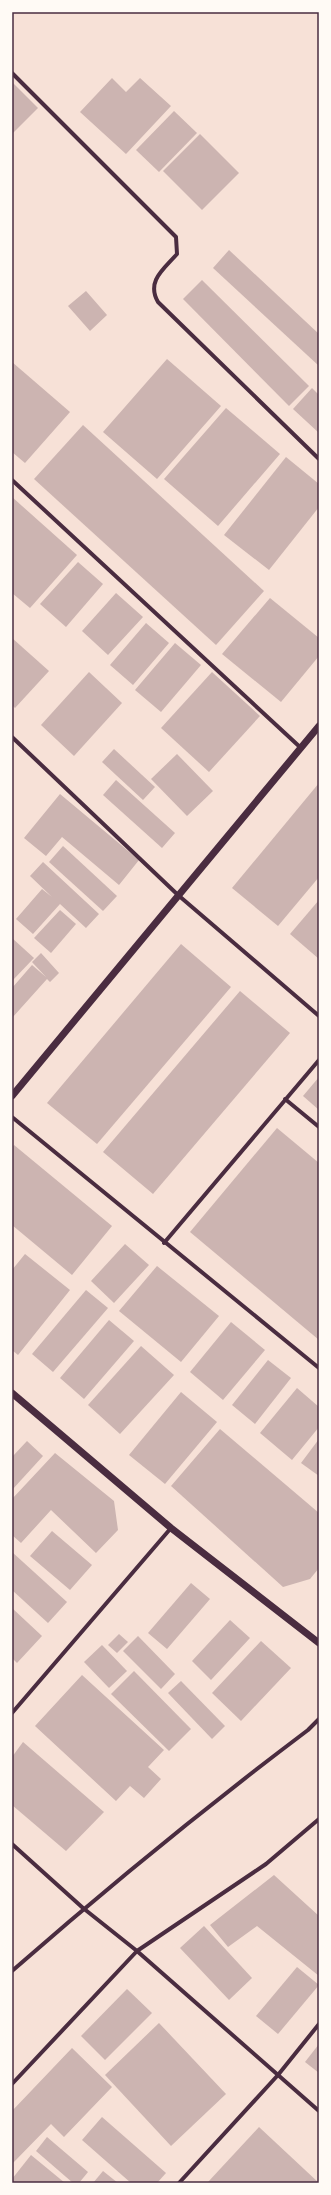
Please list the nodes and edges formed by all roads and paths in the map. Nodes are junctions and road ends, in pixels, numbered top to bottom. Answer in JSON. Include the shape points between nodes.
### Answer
{"nodes":[{"id":1,"x":12,"y":73,"type":"edge"},
{"id":2,"x":319,"y":459,"type":"edge"},
{"id":3,"x":12,"y":480,"type":"edge"},
{"id":4,"x":319,"y":726,"type":"edge"},
{"id":5,"x":12,"y":737,"type":"edge"},
{"id":6,"x":301,"y":748,"type":"junction"},
{"id":7,"x":178,"y":895,"type":"junction"},
{"id":8,"x":319,"y":1016,"type":"edge"},
{"id":9,"x":319,"y":1060,"type":"edge"},
{"id":10,"x":12,"y":1096,"type":"edge"},
{"id":11,"x":285,"y":1099,"type":"junction"},
{"id":12,"x":12,"y":1117,"type":"edge"},
{"id":13,"x":319,"y":1128,"type":"edge"},
{"id":14,"x":164,"y":1243,"type":"junction"},
{"id":15,"x":319,"y":1368,"type":"edge"},
{"id":16,"x":12,"y":1393,"type":"edge"},
{"id":17,"x":171,"y":1528,"type":"junction"},
{"id":18,"x":318,"y":1639,"type":"edge"},
{"id":19,"x":12,"y":1713,"type":"edge"},
{"id":20,"x":319,"y":1719,"type":"edge"},
{"id":21,"x":319,"y":1818,"type":"edge"},
{"id":22,"x":12,"y":1844,"type":"edge"},
{"id":23,"x":84,"y":1909,"type":"junction"},
{"id":24,"x":137,"y":1951,"type":"junction"},
{"id":25,"x":12,"y":1971,"type":"edge"},
{"id":26,"x":319,"y":2024,"type":"edge"},
{"id":27,"x":278,"y":2075,"type":"junction"},
{"id":28,"x":12,"y":2084,"type":"edge"},
{"id":29,"x":319,"y":2111,"type":"edge"},
{"id":30,"x":179,"y":2183,"type":"edge"}],
"edges":[{"from":1,"to":2,"type":"street","via":[[176,237],[177,254],[155,280],[152,288],[158,302]]},
{"from":3,"to":6,"type":"street"},
{"from":4,"to":6,"type":"street"},
{"from":5,"to":7,"type":"street"},
{"from":6,"to":7,"type":"street"},
{"from":7,"to":8,"type":"street"},
{"from":7,"to":10,"type":"street"},
{"from":9,"to":11,"type":"street"},
{"from":11,"to":13,"type":"street"},
{"from":11,"to":14,"type":"street"},
{"from":12,"to":14,"type":"street"},
{"from":14,"to":15,"type":"street"},
{"from":16,"to":17,"type":"street"},
{"from":17,"to":18,"type":"street"},
{"from":17,"to":19,"type":"street"},
{"from":20,"to":23,"type":"street","via":[[209,1805]]},
{"from":21,"to":24,"type":"street","via":[[266,1864]]},
{"from":22,"to":23,"type":"street"},
{"from":23,"to":24,"type":"street"},
{"from":23,"to":25,"type":"street"},
{"from":24,"to":27,"type":"street"},
{"from":24,"to":28,"type":"street"},
{"from":26,"to":27,"type":"street"},
{"from":27,"to":29,"type":"street"},
{"from":27,"to":30,"type":"street"}]}
